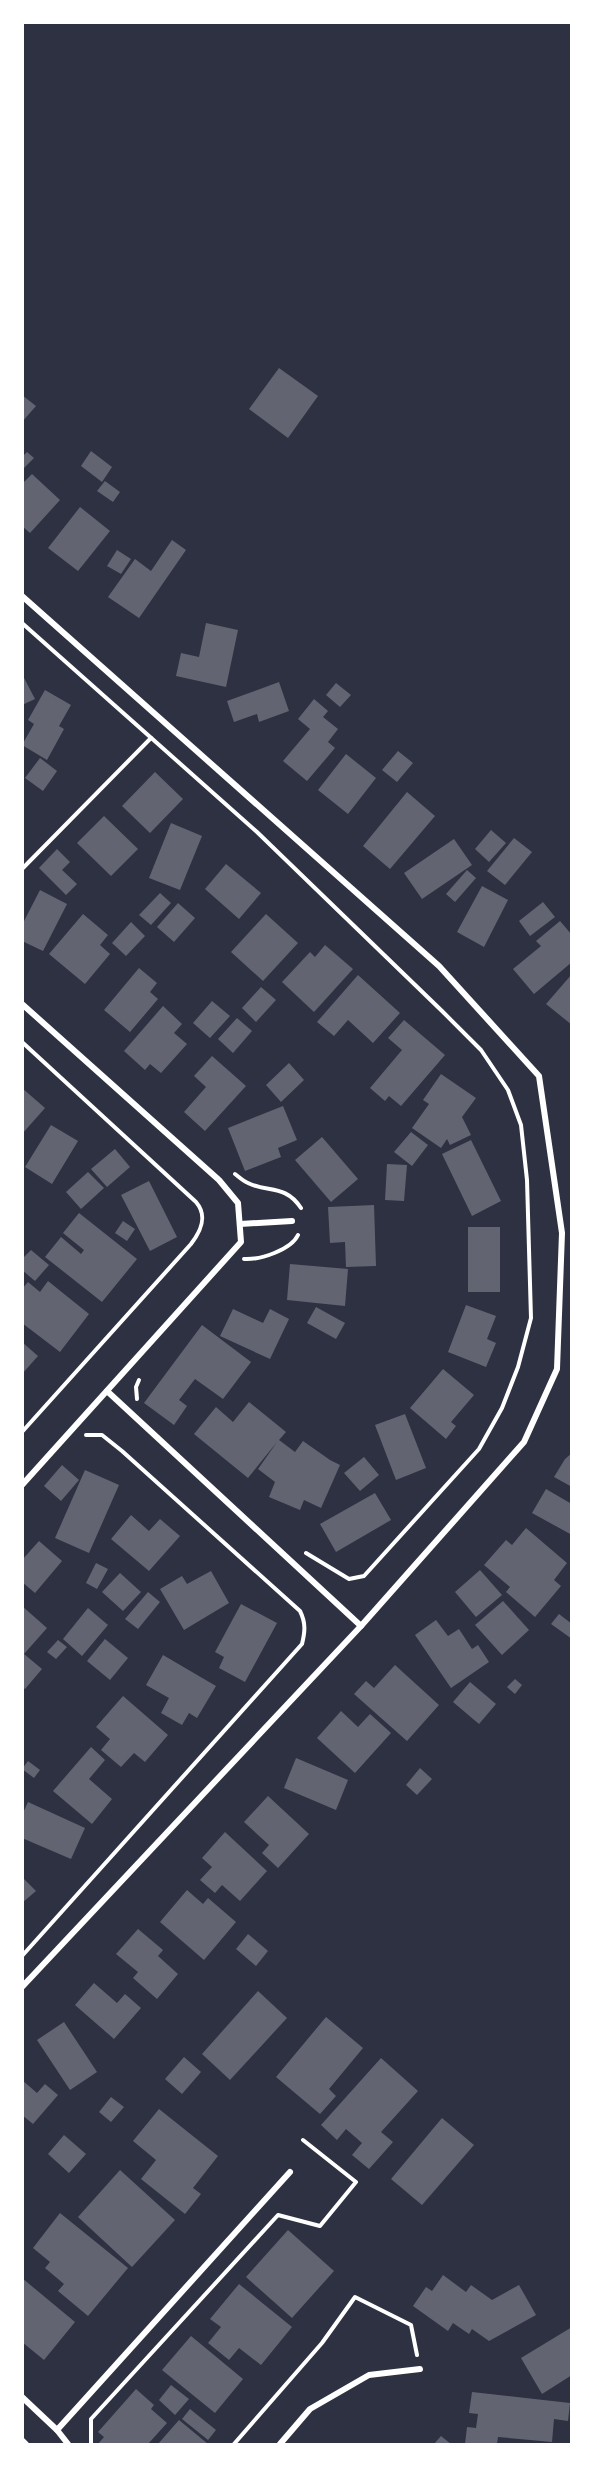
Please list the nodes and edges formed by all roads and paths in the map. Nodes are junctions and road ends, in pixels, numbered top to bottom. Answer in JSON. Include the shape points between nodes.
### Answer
{"nodes":[{"id":1,"x":22,"y":596,"type":"edge"},
{"id":2,"x":22,"y":623,"type":"edge"},
{"id":3,"x":151,"y":738,"type":"junction"},
{"id":4,"x":22,"y":869,"type":"edge"},
{"id":5,"x":22,"y":1004,"type":"edge"},
{"id":6,"x":22,"y":1042,"type":"edge"},
{"id":7,"x":232,"y":1172,"type":"dead end"},
{"id":8,"x":303,"y":1210,"type":"dead end"},
{"id":9,"x":292,"y":1221,"type":"dead end"},
{"id":10,"x":240,"y":1224,"type":"junction"},
{"id":11,"x":299,"y":1232,"type":"dead end"},
{"id":12,"x":572,"y":1232,"type":"edge"},
{"id":13,"x":562,"y":1233,"type":"junction"},
{"id":14,"x":238,"y":1259,"type":"dead end"},
{"id":15,"x":143,"y":1370,"type":"dead end"},
{"id":16,"x":107,"y":1391,"type":"junction"},
{"id":17,"x":138,"y":1402,"type":"dead end"},
{"id":18,"x":22,"y":1432,"type":"edge"},
{"id":19,"x":81,"y":1440,"type":"dead end"},
{"id":20,"x":22,"y":1485,"type":"edge"},
{"id":21,"x":302,"y":1550,"type":"dead end"},
{"id":22,"x":361,"y":1626,"type":"junction"},
{"id":23,"x":22,"y":1956,"type":"edge"},
{"id":24,"x":22,"y":1987,"type":"edge"},
{"id":25,"x":303,"y":2140,"type":"dead end"},
{"id":26,"x":290,"y":2172,"type":"dead end"},
{"id":27,"x":420,"y":2369,"type":"joint"},
{"id":28,"x":22,"y":2397,"type":"edge"},
{"id":29,"x":57,"y":2430,"type":"junction"},
{"id":30,"x":22,"y":2439,"type":"edge"},
{"id":31,"x":27,"y":2445,"type":"edge"},
{"id":32,"x":68,"y":2445,"type":"edge"},
{"id":33,"x":91,"y":2445,"type":"edge"},
{"id":34,"x":234,"y":2445,"type":"edge"},
{"id":35,"x":280,"y":2445,"type":"edge"}],
"edges":[{"from":1,"to":13,"type":"street","via":[[439,966],[539,1076]]},
{"from":2,"to":3,"type":"path"},
{"from":3,"to":4,"type":"path"},
{"from":3,"to":21,"type":"path","via":[[257,832],[481,1050],[508,1090],[521,1125],[527,1180],[531,1318],[502,1408],[479,1449],[364,1576],[348,1579]]},
{"from":5,"to":10,"type":"street","via":[[219,1180],[238,1203]]},
{"from":6,"to":18,"type":"path","via":[[196,1202],[203,1218],[191,1244]]},
{"from":7,"to":8,"type":"path","via":[[249,1184],[274,1188],[295,1199]]},
{"from":9,"to":10,"type":"street"},
{"from":10,"to":16,"type":"street","via":[[241,1242]]},
{"from":11,"to":14,"type":"path","via":[[296,1240],[276,1252]]},
{"from":12,"to":13,"type":"street"},
{"from":13,"to":22,"type":"street","via":[[556,1368],[524,1442]]},
{"from":15,"to":17,"type":"path","via":[[136,1388]]},
{"from":16,"to":20,"type":"street"},
{"from":16,"to":22,"type":"street"},
{"from":19,"to":23,"type":"path","via":[[86,1435],[102,1436],[122,1451],[300,1611],[305,1633],[302,1644]]},
{"from":22,"to":24,"type":"street"},
{"from":25,"to":33,"type":"path","via":[[356,2182],[320,2226],[278,2215],[92,2419]]},
{"from":26,"to":29,"type":"street"},
{"from":27,"to":34,"type":"path","via":[[411,2325],[355,2297],[322,2343]]},
{"from":27,"to":35,"type":"street","via":[[369,2375],[310,2409]]},
{"from":28,"to":29,"type":"street"},
{"from":29,"to":32,"type":"street"},
{"from":30,"to":31,"type":"path"}]}
